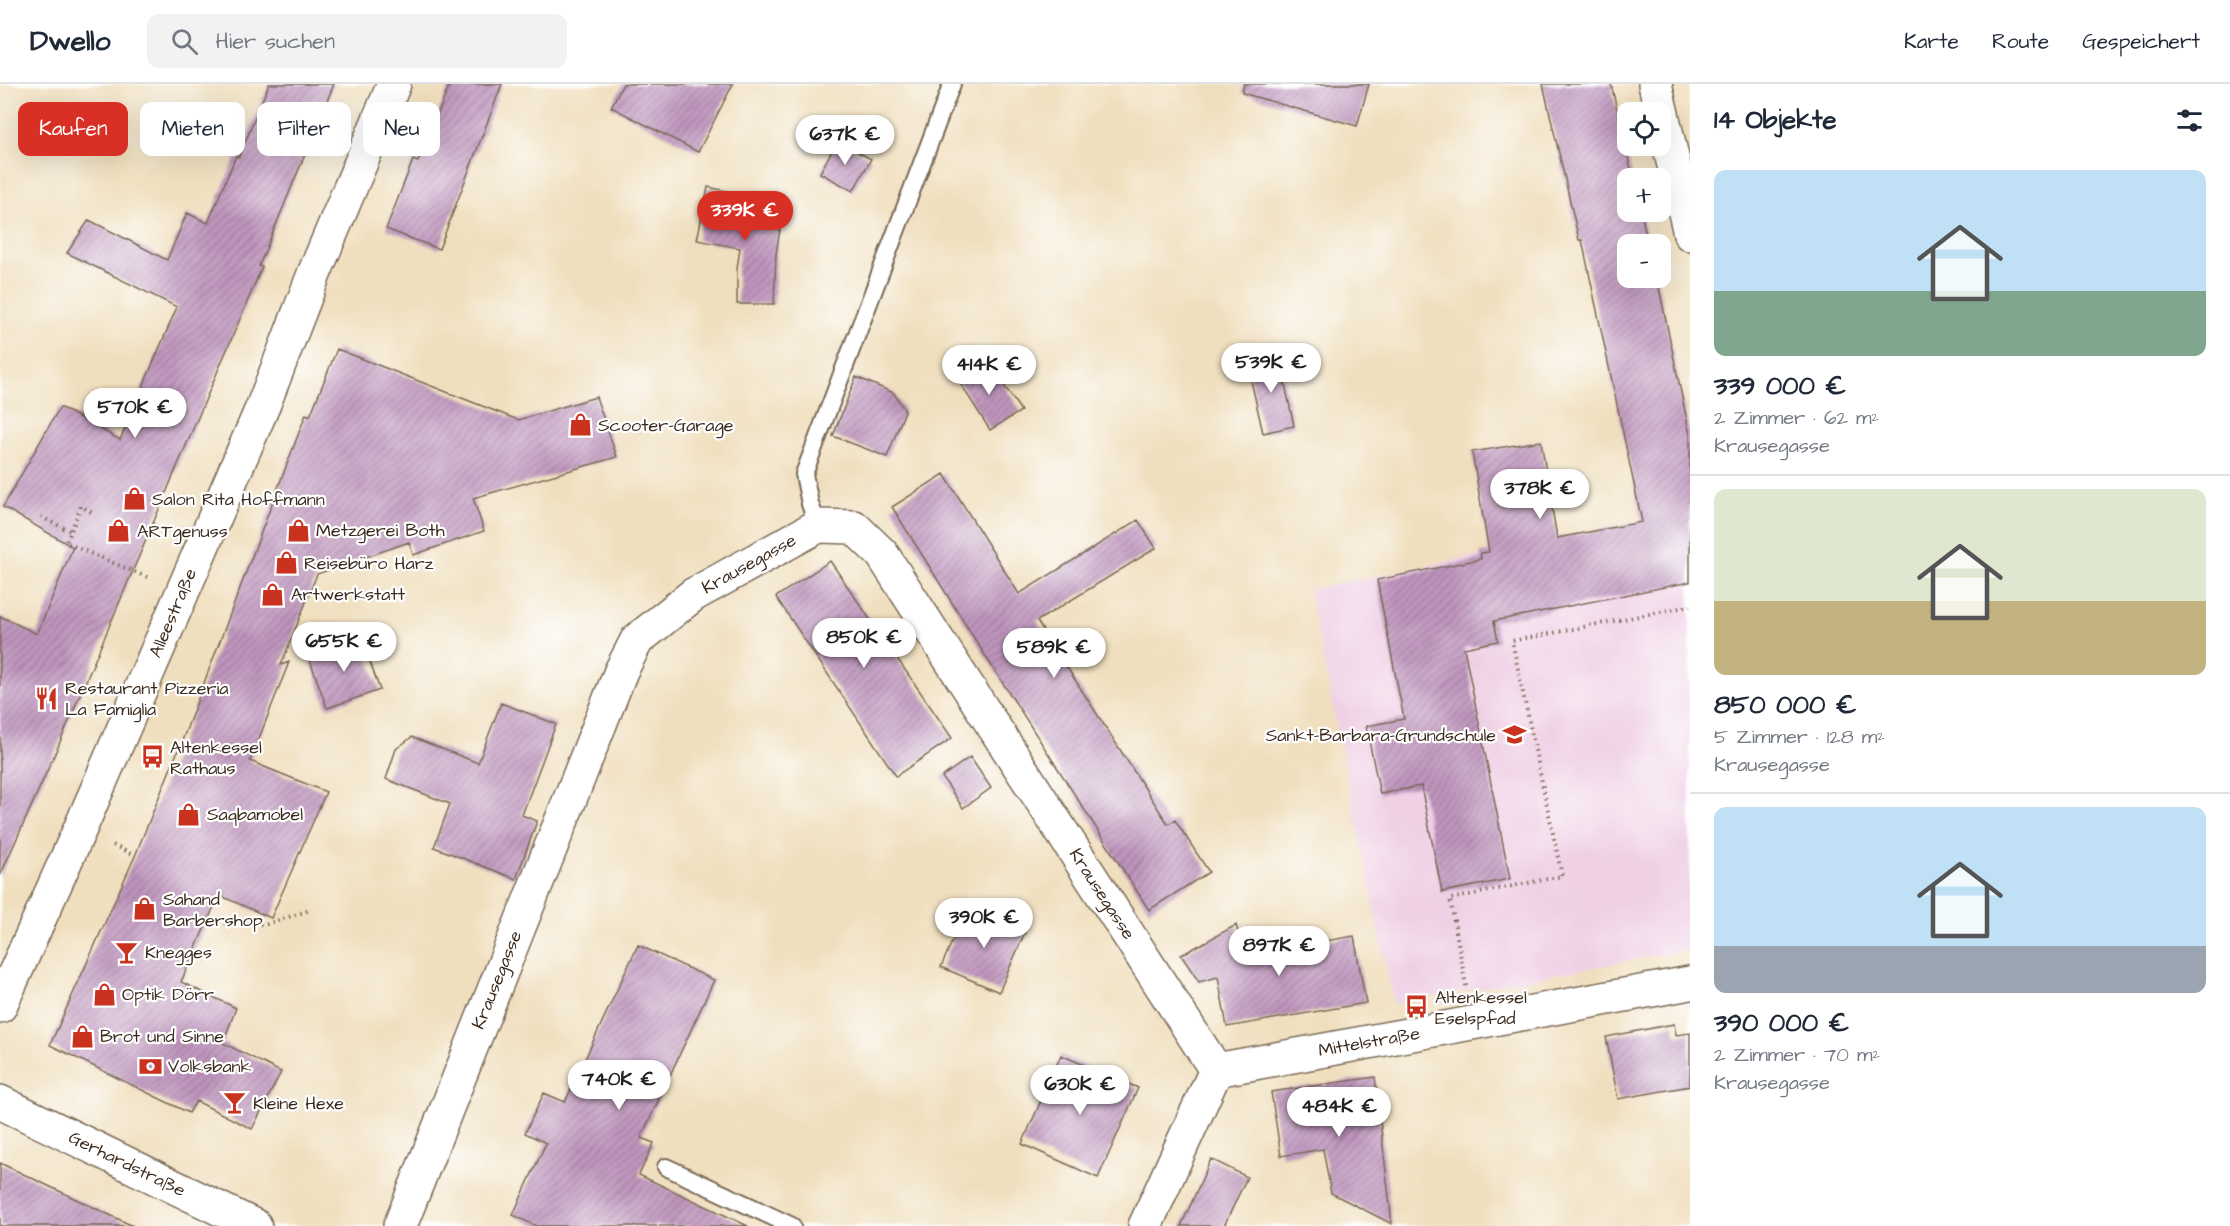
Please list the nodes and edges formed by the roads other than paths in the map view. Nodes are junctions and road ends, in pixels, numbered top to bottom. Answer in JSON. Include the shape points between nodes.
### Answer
{"nodes":[{"id":1,"x":394,"y":84,"type":"edge"},
{"id":2,"x":952,"y":84,"type":"edge"},
{"id":3,"x":1655,"y":84,"type":"edge"},
{"id":4,"x":1690,"y":234,"type":"edge"},
{"id":5,"x":818,"y":526,"type":"junction"},
{"id":6,"x":1690,"y":983,"type":"edge"},
{"id":7,"x":0,"y":1006,"type":"edge"},
{"id":8,"x":1216,"y":1071,"type":"junction"},
{"id":9,"x":0,"y":1102,"type":"edge"},
{"id":10,"x":666,"y":1167,"type":"dead end"},
{"id":11,"x":255,"y":1226,"type":"edge"},
{"id":12,"x":400,"y":1226,"type":"edge"},
{"id":13,"x":792,"y":1226,"type":"edge"},
{"id":14,"x":1145,"y":1226,"type":"edge"}],
"edges":[{"from":1,"to":7,"type":"street","name":"Alleestraße","via":[[263,406]]},
{"from":2,"to":5,"type":"lane","via":[[804,474]]},
{"from":3,"to":4,"type":"street"},
{"from":5,"to":8,"type":"street","name":"Krausegasse","via":[[854,527],[882,554]]},
{"from":5,"to":12,"type":"street","name":"Krausegasse","via":[[693,595],[637,640],[616,682]]},
{"from":6,"to":8,"type":"street","name":"Mittelstraße"},
{"from":8,"to":14,"type":"street"},
{"from":9,"to":11,"type":"street","name":"Gerhardstraße"},
{"from":10,"to":13,"type":"lane"}]}
